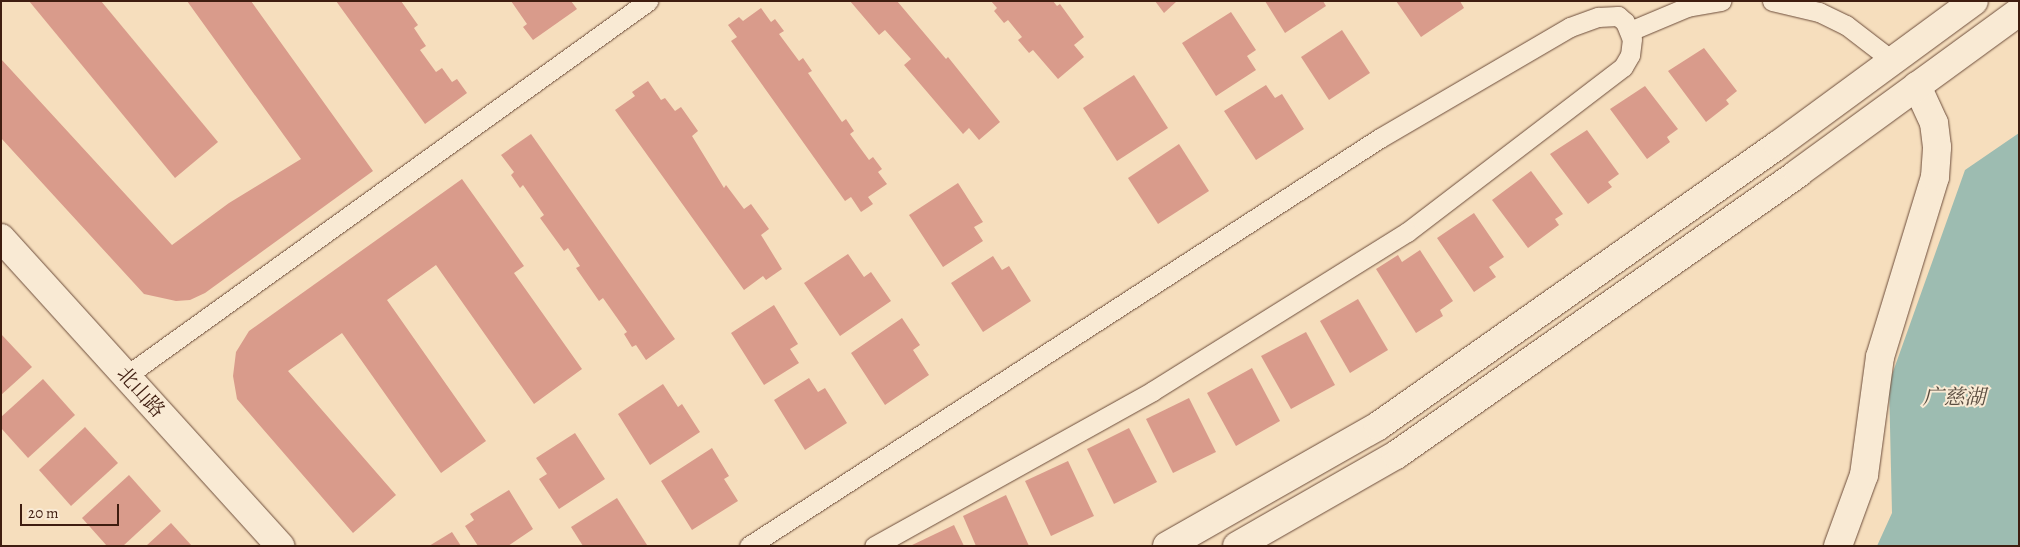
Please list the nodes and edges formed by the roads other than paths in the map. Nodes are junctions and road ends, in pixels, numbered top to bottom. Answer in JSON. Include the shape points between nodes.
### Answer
{"nodes":[{"id":1,"x":648,"y":1,"type":"edge"},
{"id":2,"x":1721,"y":1,"type":"edge"},
{"id":3,"x":1772,"y":1,"type":"edge"},
{"id":4,"x":1974,"y":1,"type":"edge"},
{"id":5,"x":2019,"y":12,"type":"edge"},
{"id":6,"x":1630,"y":30,"type":"junction"},
{"id":7,"x":1893,"y":61,"type":"junction"},
{"id":8,"x":1917,"y":86,"type":"junction"},
{"id":9,"x":1,"y":238,"type":"edge"},
{"id":10,"x":126,"y":376,"type":"junction"},
{"id":11,"x":280,"y":546,"type":"edge"},
{"id":12,"x":748,"y":546,"type":"edge"},
{"id":13,"x":874,"y":546,"type":"edge"},
{"id":14,"x":1167,"y":546,"type":"edge"},
{"id":15,"x":1237,"y":546,"type":"edge"},
{"id":16,"x":1838,"y":546,"type":"edge"}],
"edges":[{"from":1,"to":10,"type":"lane"},
{"from":2,"to":6,"type":"lane","via":[[1687,7]]},
{"from":3,"to":7,"type":"lane","via":[[1819,12],[1846,25]]},
{"from":4,"to":7,"type":"street"},
{"from":5,"to":8,"type":"street"},
{"from":6,"to":12,"type":"lane","via":[[1618,16],[1584,21],[1380,138]]},
{"from":6,"to":13,"type":"lane","via":[[1630,55],[1613,76],[1407,232],[1153,391]]},
{"from":7,"to":14,"type":"street","via":[[1378,426]]},
{"from":8,"to":15,"type":"street","via":[[1396,456]]},
{"from":8,"to":16,"type":"street","via":[[1934,123],[1937,147],[1935,177],[1880,357],[1871,401],[1864,475]]},
{"from":9,"to":10,"type":"street","name":"北山路"},
{"from":10,"to":11,"type":"street","name":"北山路"}]}
